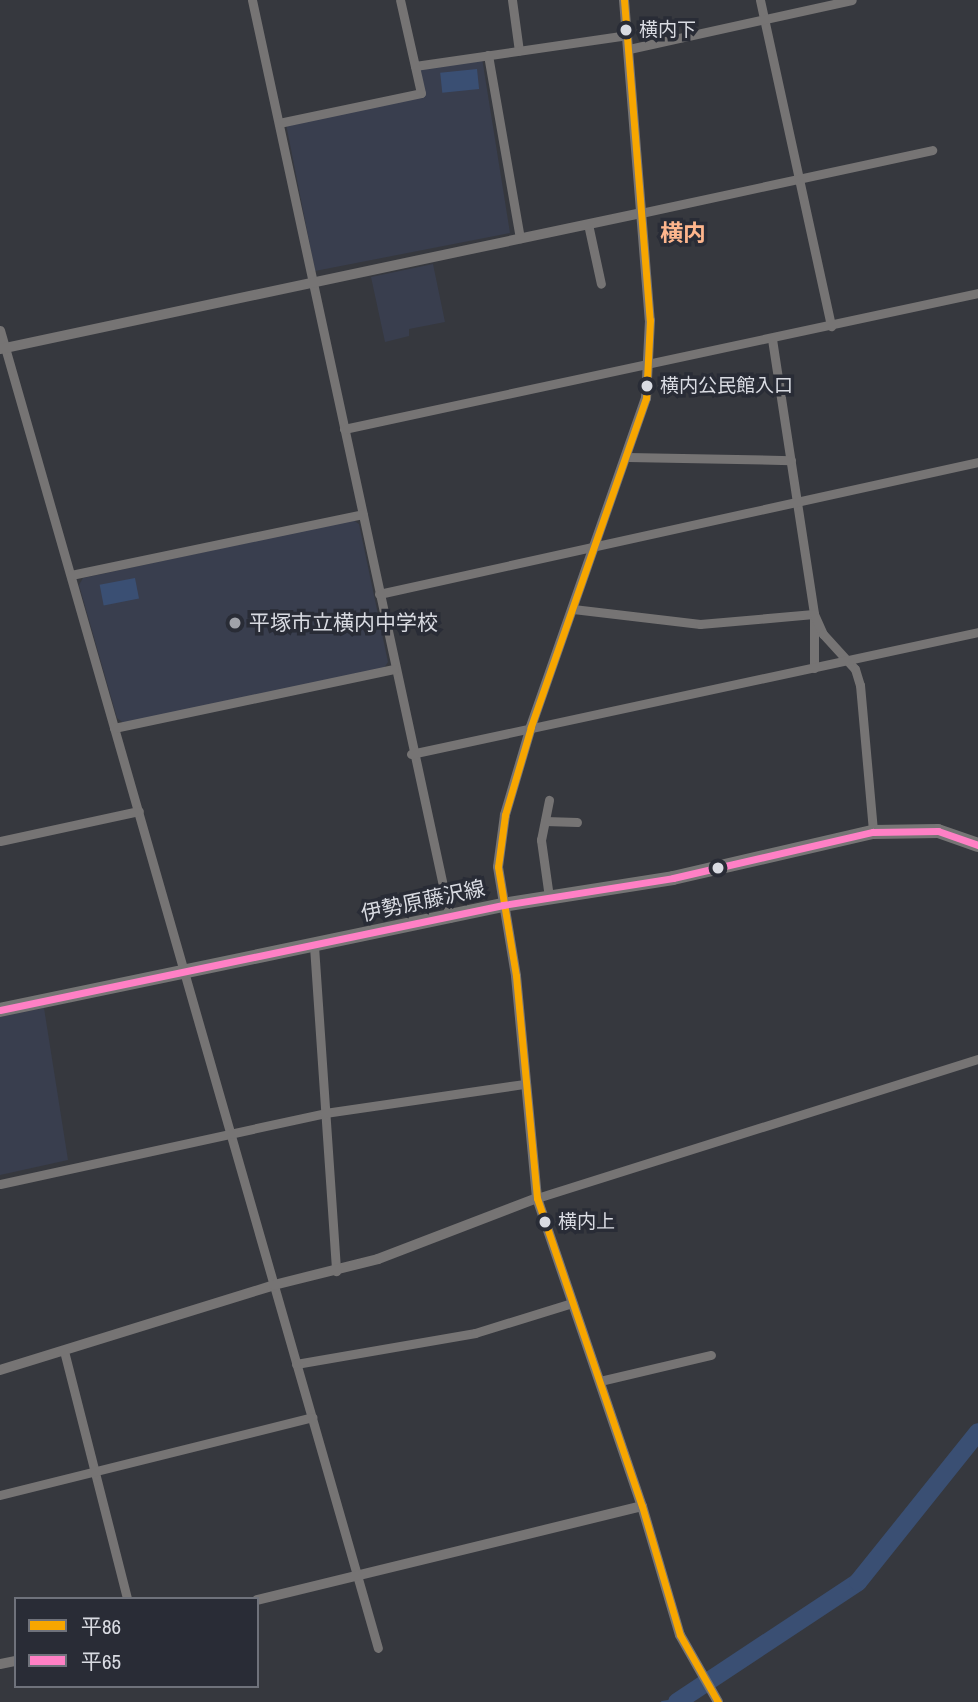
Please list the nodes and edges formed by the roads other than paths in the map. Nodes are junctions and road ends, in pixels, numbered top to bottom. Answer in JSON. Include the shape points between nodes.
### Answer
{"nodes":[{"id":1,"x":252,"y":0,"type":"edge"},
{"id":2,"x":400,"y":0,"type":"edge"},
{"id":3,"x":512,"y":0,"type":"edge"},
{"id":4,"x":624,"y":0,"type":"edge"},
{"id":5,"x":760,"y":0,"type":"edge"},
{"id":6,"x":852,"y":0,"type":"edge"},
{"id":7,"x":764,"y":19,"type":"junction"},
{"id":8,"x":628,"y":35,"type":"junction"},
{"id":9,"x":629,"y":48,"type":"junction"},
{"id":10,"x":519,"y":51,"type":"junction"},
{"id":11,"x":488,"y":55,"type":"junction"},
{"id":12,"x":415,"y":66,"type":"junction"},
{"id":13,"x":279,"y":123,"type":"junction"},
{"id":14,"x":932,"y":150,"type":"dead end"},
{"id":15,"x":798,"y":179,"type":"junction"},
{"id":16,"x":641,"y":213,"type":"junction"},
{"id":17,"x":588,"y":224,"type":"junction"},
{"id":18,"x":520,"y":238,"type":"junction"},
{"id":19,"x":313,"y":283,"type":"junction"},
{"id":20,"x":601,"y":284,"type":"dead end"},
{"id":21,"x":978,"y":293,"type":"edge"},
{"id":22,"x":831,"y":326,"type":"junction"},
{"id":23,"x":0,"y":330,"type":"edge"},
{"id":24,"x":772,"y":339,"type":"junction"},
{"id":25,"x":3,"y":349,"type":"edge"},
{"id":26,"x":650,"y":365,"type":"junction"},
{"id":27,"x":344,"y":429,"type":"junction"},
{"id":28,"x":628,"y":457,"type":"junction"},
{"id":29,"x":790,"y":460,"type":"junction"},
{"id":30,"x":978,"y":462,"type":"edge"},
{"id":31,"x":797,"y":501,"type":"junction"},
{"id":32,"x":363,"y":514,"type":"junction"},
{"id":33,"x":595,"y":546,"type":"junction"},
{"id":34,"x":71,"y":575,"type":"junction"},
{"id":35,"x":379,"y":594,"type":"junction"},
{"id":36,"x":573,"y":609,"type":"junction"},
{"id":37,"x":814,"y":614,"type":"junction"},
{"id":38,"x":978,"y":632,"type":"edge"},
{"id":39,"x":849,"y":661,"type":"junction"},
{"id":40,"x":394,"y":668,"type":"junction"},
{"id":41,"x":814,"y":668,"type":"junction"},
{"id":42,"x":114,"y":727,"type":"junction"},
{"id":43,"x":531,"y":727,"type":"junction"},
{"id":44,"x":411,"y":754,"type":"junction"},
{"id":45,"x":549,"y":800,"type":"dead end"},
{"id":46,"x":139,"y":811,"type":"junction"},
{"id":47,"x":545,"y":821,"type":"junction"},
{"id":48,"x":577,"y":822,"type":"dead end"},
{"id":49,"x":873,"y":832,"type":"junction"},
{"id":50,"x":0,"y":841,"type":"edge"},
{"id":51,"x":978,"y":845,"type":"edge"},
{"id":52,"x":549,"y":897,"type":"junction"},
{"id":53,"x":503,"y":905,"type":"junction"},
{"id":54,"x":450,"y":918,"type":"junction"},
{"id":55,"x":314,"y":946,"type":"junction"},
{"id":56,"x":185,"y":971,"type":"junction"},
{"id":57,"x":0,"y":1010,"type":"edge"},
{"id":58,"x":978,"y":1059,"type":"edge"},
{"id":59,"x":525,"y":1084,"type":"junction"},
{"id":60,"x":325,"y":1113,"type":"junction"},
{"id":61,"x":231,"y":1134,"type":"junction"},
{"id":62,"x":0,"y":1184,"type":"edge"},
{"id":63,"x":537,"y":1198,"type":"junction"},
{"id":64,"x":336,"y":1270,"type":"junction"},
{"id":65,"x":274,"y":1285,"type":"junction"},
{"id":66,"x":572,"y":1303,"type":"junction"},
{"id":67,"x":64,"y":1351,"type":"junction"},
{"id":68,"x":711,"y":1355,"type":"dead end"},
{"id":69,"x":296,"y":1364,"type":"junction"},
{"id":70,"x":0,"y":1370,"type":"edge"},
{"id":71,"x":600,"y":1381,"type":"junction"},
{"id":72,"x":312,"y":1417,"type":"junction"},
{"id":73,"x":96,"y":1471,"type":"junction"},
{"id":74,"x":0,"y":1495,"type":"edge"},
{"id":75,"x":642,"y":1506,"type":"junction"},
{"id":76,"x":357,"y":1575,"type":"junction"},
{"id":77,"x":127,"y":1597,"type":"edge"},
{"id":78,"x":259,"y":1600,"type":"edge"},
{"id":79,"x":378,"y":1648,"type":"dead end"},
{"id":80,"x":717,"y":1699,"type":"edge"}],
"edges":[{"from":1,"to":13,"type":"street"},
{"from":2,"to":12,"type":"street"},
{"from":3,"to":10,"type":"street"},
{"from":4,"to":8,"type":"street"},
{"from":5,"to":7,"type":"street"},
{"from":6,"to":7,"type":"street"},
{"from":7,"to":9,"type":"street"},
{"from":7,"to":15,"type":"street"},
{"from":8,"to":9,"type":"street"},
{"from":8,"to":10,"type":"street"},
{"from":9,"to":16,"type":"street"},
{"from":10,"to":11,"type":"street"},
{"from":11,"to":12,"type":"street"},
{"from":11,"to":18,"type":"street"},
{"from":12,"to":13,"type":"street","via":[[421,93]]},
{"from":13,"to":19,"type":"street"},
{"from":14,"to":15,"type":"street"},
{"from":15,"to":16,"type":"street"},
{"from":15,"to":22,"type":"street"},
{"from":16,"to":17,"type":"street"},
{"from":16,"to":26,"type":"street"},
{"from":17,"to":18,"type":"street"},
{"from":17,"to":20,"type":"street"},
{"from":18,"to":19,"type":"street"},
{"from":19,"to":25,"type":"street"},
{"from":19,"to":27,"type":"street"},
{"from":21,"to":22,"type":"street"},
{"from":22,"to":24,"type":"street"},
{"from":23,"to":25,"type":"street"},
{"from":24,"to":26,"type":"street"},
{"from":24,"to":29,"type":"street"},
{"from":25,"to":34,"type":"street"},
{"from":26,"to":27,"type":"street"},
{"from":26,"to":28,"type":"street","via":[[639,427]]},
{"from":27,"to":32,"type":"street"},
{"from":28,"to":29,"type":"street"},
{"from":28,"to":33,"type":"street"},
{"from":29,"to":31,"type":"street"},
{"from":30,"to":31,"type":"street"},
{"from":31,"to":33,"type":"street"},
{"from":31,"to":37,"type":"street"},
{"from":32,"to":34,"type":"street"},
{"from":32,"to":35,"type":"street"},
{"from":33,"to":35,"type":"street"},
{"from":33,"to":36,"type":"street"},
{"from":34,"to":42,"type":"street"},
{"from":35,"to":40,"type":"street"},
{"from":36,"to":37,"type":"street","via":[[700,624]]},
{"from":36,"to":43,"type":"street"},
{"from":37,"to":39,"type":"street","via":[[823,634]]},
{"from":37,"to":41,"type":"street"},
{"from":38,"to":39,"type":"street"},
{"from":39,"to":41,"type":"street"},
{"from":39,"to":49,"type":"street","via":[[860,685]]},
{"from":40,"to":42,"type":"street"},
{"from":40,"to":44,"type":"street"},
{"from":41,"to":43,"type":"street"},
{"from":42,"to":46,"type":"street"},
{"from":43,"to":44,"type":"street"},
{"from":43,"to":53,"type":"street","via":[[499,847]]},
{"from":44,"to":54,"type":"street"},
{"from":45,"to":47,"type":"street"},
{"from":46,"to":50,"type":"street"},
{"from":46,"to":56,"type":"street"},
{"from":47,"to":48,"type":"street"},
{"from":47,"to":52,"type":"street","via":[[541,840]]},
{"from":49,"to":51,"type":"main road","name":"伊勢原藤沢線","via":[[938,831]]},
{"from":49,"to":52,"type":"main road","name":"伊勢原藤沢線","via":[[673,878]]},
{"from":52,"to":53,"type":"main road","name":"伊勢原藤沢線"},
{"from":53,"to":54,"type":"main road","name":"伊勢原藤沢線"},
{"from":53,"to":59,"type":"street","via":[[516,976]]},
{"from":54,"to":55,"type":"main road","name":"伊勢原藤沢線"},
{"from":55,"to":56,"type":"main road","name":"伊勢原藤沢線"},
{"from":55,"to":60,"type":"street"},
{"from":56,"to":57,"type":"main road","name":"伊勢原藤沢線"},
{"from":56,"to":61,"type":"street"},
{"from":58,"to":63,"type":"street"},
{"from":59,"to":60,"type":"street"},
{"from":59,"to":63,"type":"street"},
{"from":60,"to":61,"type":"street"},
{"from":60,"to":64,"type":"street"},
{"from":61,"to":62,"type":"street"},
{"from":61,"to":65,"type":"street"},
{"from":63,"to":64,"type":"street","via":[[378,1259]]},
{"from":63,"to":66,"type":"street"},
{"from":64,"to":65,"type":"street"},
{"from":65,"to":67,"type":"street"},
{"from":65,"to":69,"type":"street"},
{"from":66,"to":69,"type":"street","via":[[475,1333]]},
{"from":66,"to":71,"type":"street"},
{"from":67,"to":70,"type":"street"},
{"from":67,"to":73,"type":"street"},
{"from":68,"to":71,"type":"street"},
{"from":69,"to":72,"type":"street"},
{"from":71,"to":75,"type":"street"},
{"from":72,"to":73,"type":"street"},
{"from":72,"to":76,"type":"street"},
{"from":73,"to":74,"type":"street"},
{"from":73,"to":77,"type":"street"},
{"from":75,"to":76,"type":"street"},
{"from":75,"to":80,"type":"street","via":[[680,1635]]},
{"from":76,"to":78,"type":"street"},
{"from":76,"to":79,"type":"street"}]}
